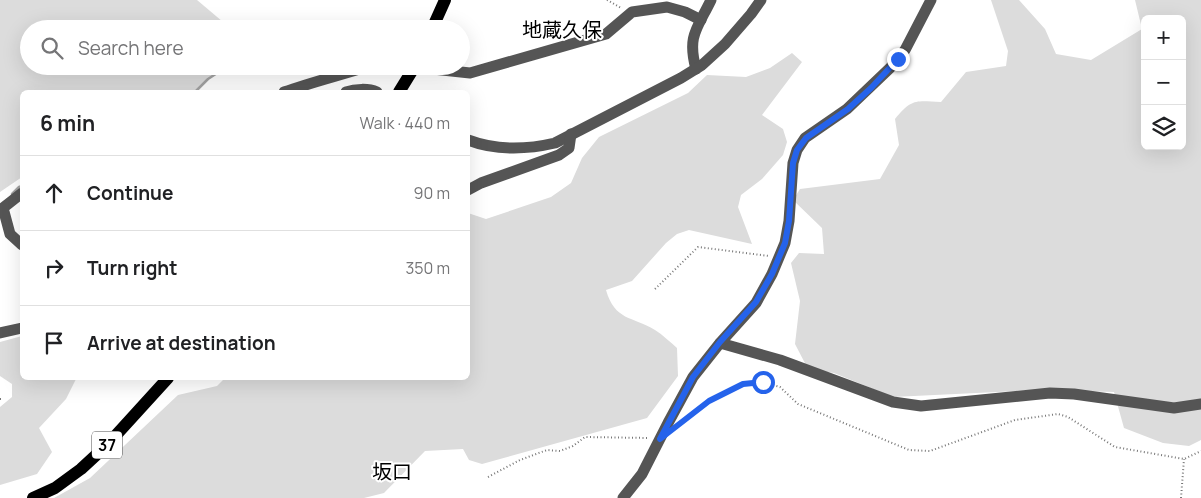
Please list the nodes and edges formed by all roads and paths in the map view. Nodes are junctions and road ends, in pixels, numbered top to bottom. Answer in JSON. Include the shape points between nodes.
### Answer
{"nodes":[{"id":1,"x":445,"y":0,"type":"edge"},
{"id":2,"x":607,"y":0,"type":"edge"},
{"id":3,"x":711,"y":0,"type":"edge"},
{"id":4,"x":761,"y":0,"type":"edge"},
{"id":5,"x":931,"y":0,"type":"edge"},
{"id":6,"x":632,"y":12,"type":"junction"},
{"id":7,"x":436,"y":20,"type":"edge"},
{"id":8,"x":701,"y":20,"type":"junction"},
{"id":9,"x":696,"y":69,"type":"junction"},
{"id":10,"x":470,"y":73,"type":"edge"},
{"id":11,"x":342,"y":75,"type":"edge"},
{"id":12,"x":410,"y":75,"type":"edge"},
{"id":13,"x":290,"y":90,"type":"edge"},
{"id":14,"x":354,"y":90,"type":"edge"},
{"id":15,"x":373,"y":90,"type":"edge"},
{"id":16,"x":400,"y":90,"type":"edge"},
{"id":17,"x":571,"y":134,"type":"junction"},
{"id":18,"x":470,"y":141,"type":"edge"},
{"id":19,"x":470,"y":189,"type":"edge"},
{"id":20,"x":20,"y":194,"type":"edge"},
{"id":21,"x":1,"y":208,"type":"edge"},
{"id":22,"x":20,"y":243,"type":"edge"},
{"id":23,"x":780,"y":256,"type":"junction"},
{"id":24,"x":655,"y":290,"type":"dead end"},
{"id":25,"x":20,"y":328,"type":"edge"},
{"id":26,"x":0,"y":333,"type":"edge"},
{"id":27,"x":720,"y":342,"type":"junction"},
{"id":28,"x":166,"y":380,"type":"edge"},
{"id":29,"x":1201,"y":404,"type":"edge"},
{"id":30,"x":674,"y":428,"type":"dead end"},
{"id":31,"x":660,"y":439,"type":"junction"},
{"id":32,"x":1201,"y":451,"type":"edge"},
{"id":33,"x":1184,"y":459,"type":"junction"},
{"id":34,"x":488,"y":476,"type":"dead end"},
{"id":35,"x":33,"y":498,"type":"edge"},
{"id":36,"x":623,"y":498,"type":"edge"},
{"id":37,"x":1181,"y":498,"type":"edge"}],
"edges":[{"from":1,"to":7,"type":"main road"},
{"from":2,"to":6,"type":"path"},
{"from":3,"to":8,"type":"street"},
{"from":4,"to":9,"type":"street","via":[[725,44]]},
{"from":5,"to":23,"type":"street","via":[[905,50],[890,68],[848,109],[806,138],[797,150],[788,228]]},
{"from":6,"to":8,"type":"street","via":[[667,7]]},
{"from":6,"to":10,"type":"street","via":[[606,34]]},
{"from":8,"to":9,"type":"street","via":[[691,47]]},
{"from":9,"to":17,"type":"street"},
{"from":11,"to":13,"type":"street"},
{"from":12,"to":16,"type":"main road"},
{"from":14,"to":15,"type":"street"},
{"from":17,"to":18,"type":"street","via":[[555,142],[509,149]]},
{"from":17,"to":19,"type":"street","via":[[569,148],[559,155]]},
{"from":20,"to":21,"type":"street"},
{"from":21,"to":22,"type":"street","via":[[10,234]]},
{"from":23,"to":24,"type":"path","via":[[698,247]]},
{"from":23,"to":27,"type":"street","via":[[756,302]]},
{"from":25,"to":26,"type":"street"},
{"from":27,"to":29,"type":"street","via":[[780,360],[893,402],[921,406],[1050,394],[1074,394],[1174,408]]},
{"from":27,"to":31,"type":"street","via":[[693,377]]},
{"from":28,"to":35,"type":"main road","number":"37","via":[[81,469],[56,488]]},
{"from":30,"to":33,"type":"path","via":[[709,401],[743,384],[763,382],[780,387],[798,404],[909,450],[930,451],[1015,420],[1058,414],[1116,447]]},
{"from":31,"to":34,"type":"path","via":[[585,437],[573,446],[560,451],[547,450]]},
{"from":31,"to":36,"type":"street","via":[[642,474]]},
{"from":32,"to":33,"type":"path"},
{"from":33,"to":37,"type":"path"}]}
